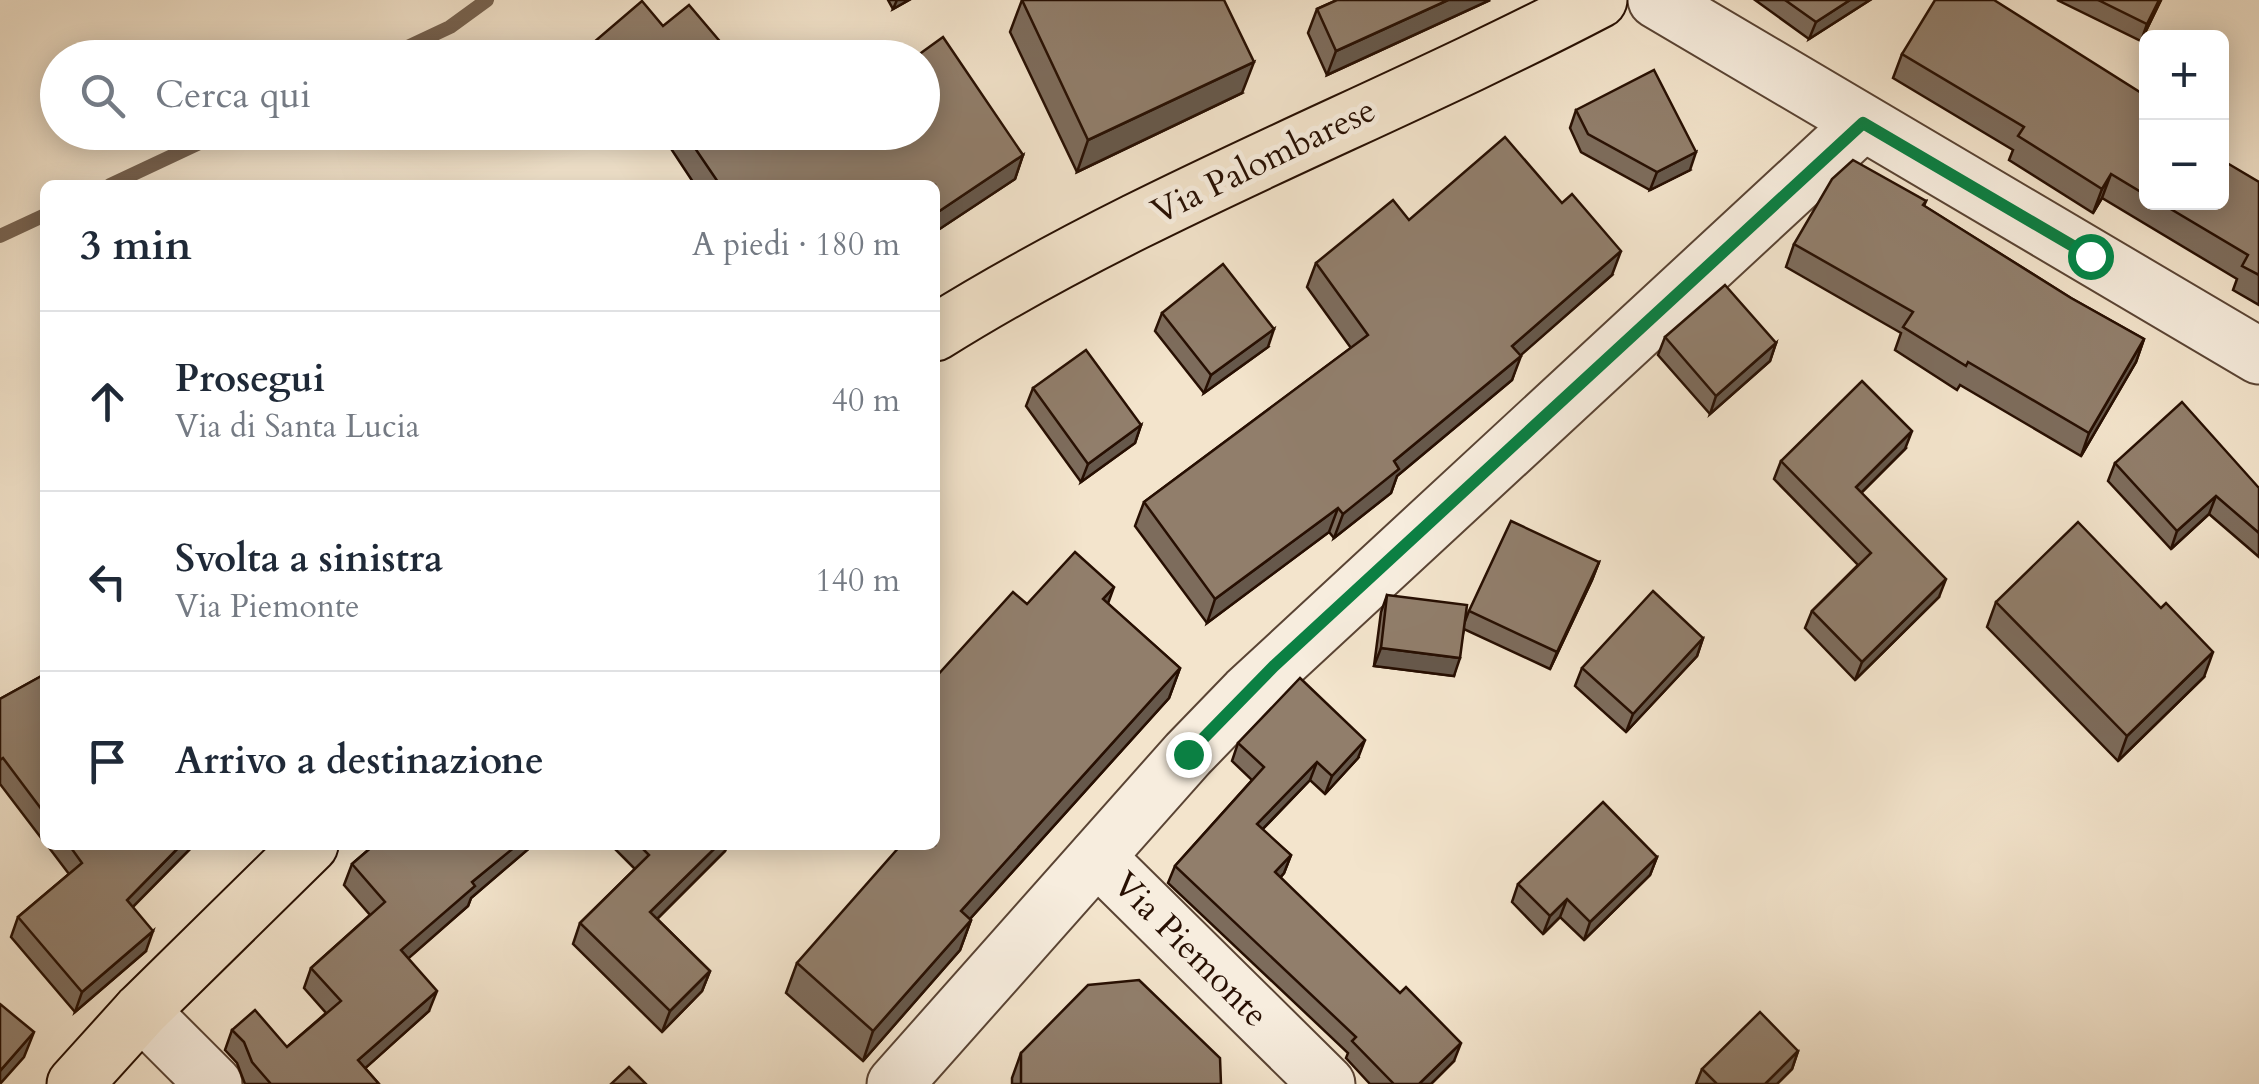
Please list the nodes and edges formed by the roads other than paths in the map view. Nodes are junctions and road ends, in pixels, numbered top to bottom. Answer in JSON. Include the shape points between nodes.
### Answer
{"nodes":[{"id":1,"x":1598,"y":0,"type":"edge"},
{"id":2,"x":1656,"y":0,"type":"edge"},
{"id":3,"x":1863,"y":123,"type":"junction"},
{"id":4,"x":940,"y":331,"type":"edge"},
{"id":5,"x":2259,"y":356,"type":"edge"},
{"id":6,"x":305,"y":850,"type":"edge"},
{"id":7,"x":1097,"y":857,"type":"junction"},
{"id":8,"x":141,"y":1011,"type":"junction"},
{"id":9,"x":75,"y":1084,"type":"edge"},
{"id":10,"x":214,"y":1084,"type":"edge"},
{"id":11,"x":895,"y":1084,"type":"edge"},
{"id":12,"x":1327,"y":1084,"type":"edge"}],
"edges":[{"from":1,"to":4,"type":"main road","name":"Via Palombarese","via":[[1207,185]]},
{"from":2,"to":3,"type":"street"},
{"from":3,"to":5,"type":"street"},
{"from":3,"to":7,"type":"street","name":"Via Piemonte","via":[[1274,666]]},
{"from":6,"to":8,"type":"main road"},
{"from":7,"to":11,"type":"street","name":"Via Piemonte"},
{"from":7,"to":12,"type":"street","name":"Via Piemonte"},
{"from":8,"to":9,"type":"main road"},
{"from":8,"to":10,"type":"street"}]}
